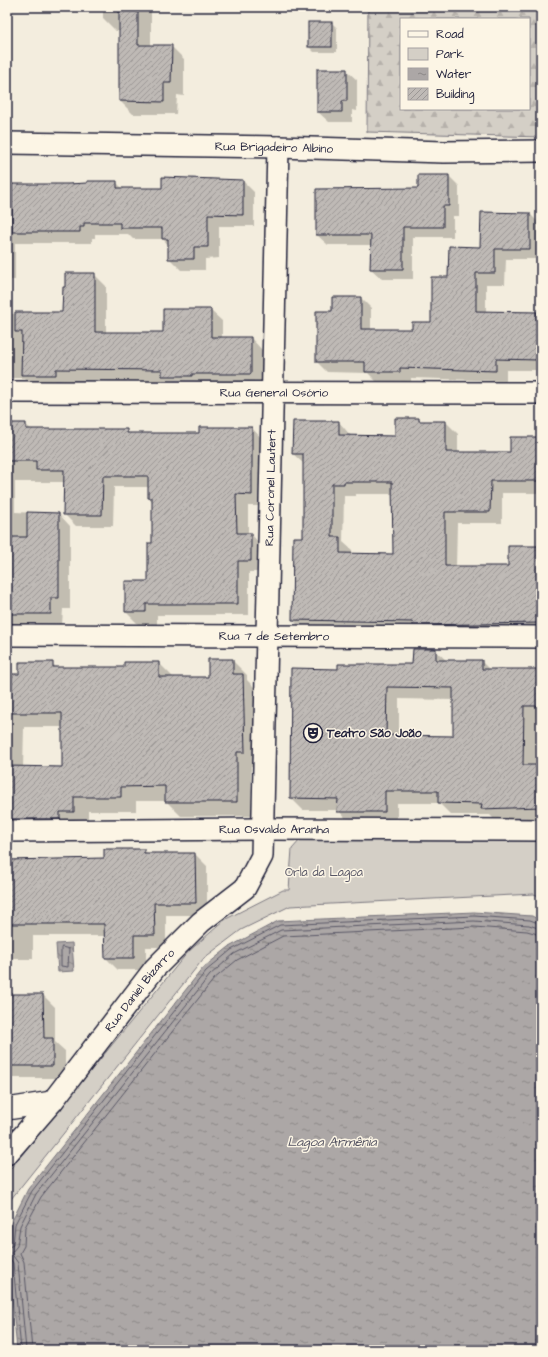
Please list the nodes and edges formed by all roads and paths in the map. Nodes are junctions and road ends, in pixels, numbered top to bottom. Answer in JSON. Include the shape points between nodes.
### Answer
{"nodes":[{"id":1,"x":7,"y":142,"type":"edge"},
{"id":2,"x":278,"y":147,"type":"junction"},
{"id":3,"x":541,"y":151,"type":"edge"},
{"id":4,"x":7,"y":392,"type":"edge"},
{"id":5,"x":272,"y":392,"type":"junction"},
{"id":6,"x":541,"y":393,"type":"edge"},
{"id":7,"x":7,"y":635,"type":"edge"},
{"id":8,"x":267,"y":635,"type":"junction"},
{"id":9,"x":541,"y":637,"type":"edge"},
{"id":10,"x":263,"y":829,"type":"junction"},
{"id":11,"x":541,"y":830,"type":"edge"},
{"id":12,"x":7,"y":831,"type":"edge"},
{"id":13,"x":52,"y":1102,"type":"junction"},
{"id":14,"x":7,"y":1110,"type":"edge"},
{"id":15,"x":7,"y":1154,"type":"edge"}],
"edges":[{"from":1,"to":2,"type":"street","name":"Rua Brigadeiro Albino"},
{"from":2,"to":3,"type":"street","name":"Rua Brigadeiro Albino","via":[[444,152]]},
{"from":2,"to":5,"type":"street","name":"Rua Coronel Lautert"},
{"from":4,"to":5,"type":"street","name":"Rua General Osório"},
{"from":5,"to":6,"type":"street","name":"Rua General Osório"},
{"from":5,"to":8,"type":"street","name":"Rua Coronel Lautert"},
{"from":7,"to":8,"type":"street","name":"Rua 7 de Setembro"},
{"from":8,"to":9,"type":"street","name":"Rua 7 de Setembro"},
{"from":8,"to":10,"type":"street","name":"Rua Coronel Lautert"},
{"from":10,"to":11,"type":"street","name":"Rua Osvaldo Aranha"},
{"from":10,"to":12,"type":"street","name":"Rua Osvaldo Aranha"},
{"from":10,"to":13,"type":"street","name":"Rua Daniel Bizarro","via":[[262,856],[245,888],[201,922],[155,968]]},
{"from":13,"to":14,"type":"street"},
{"from":13,"to":15,"type":"street","name":"Rua Daniel Bizarro"}]}
